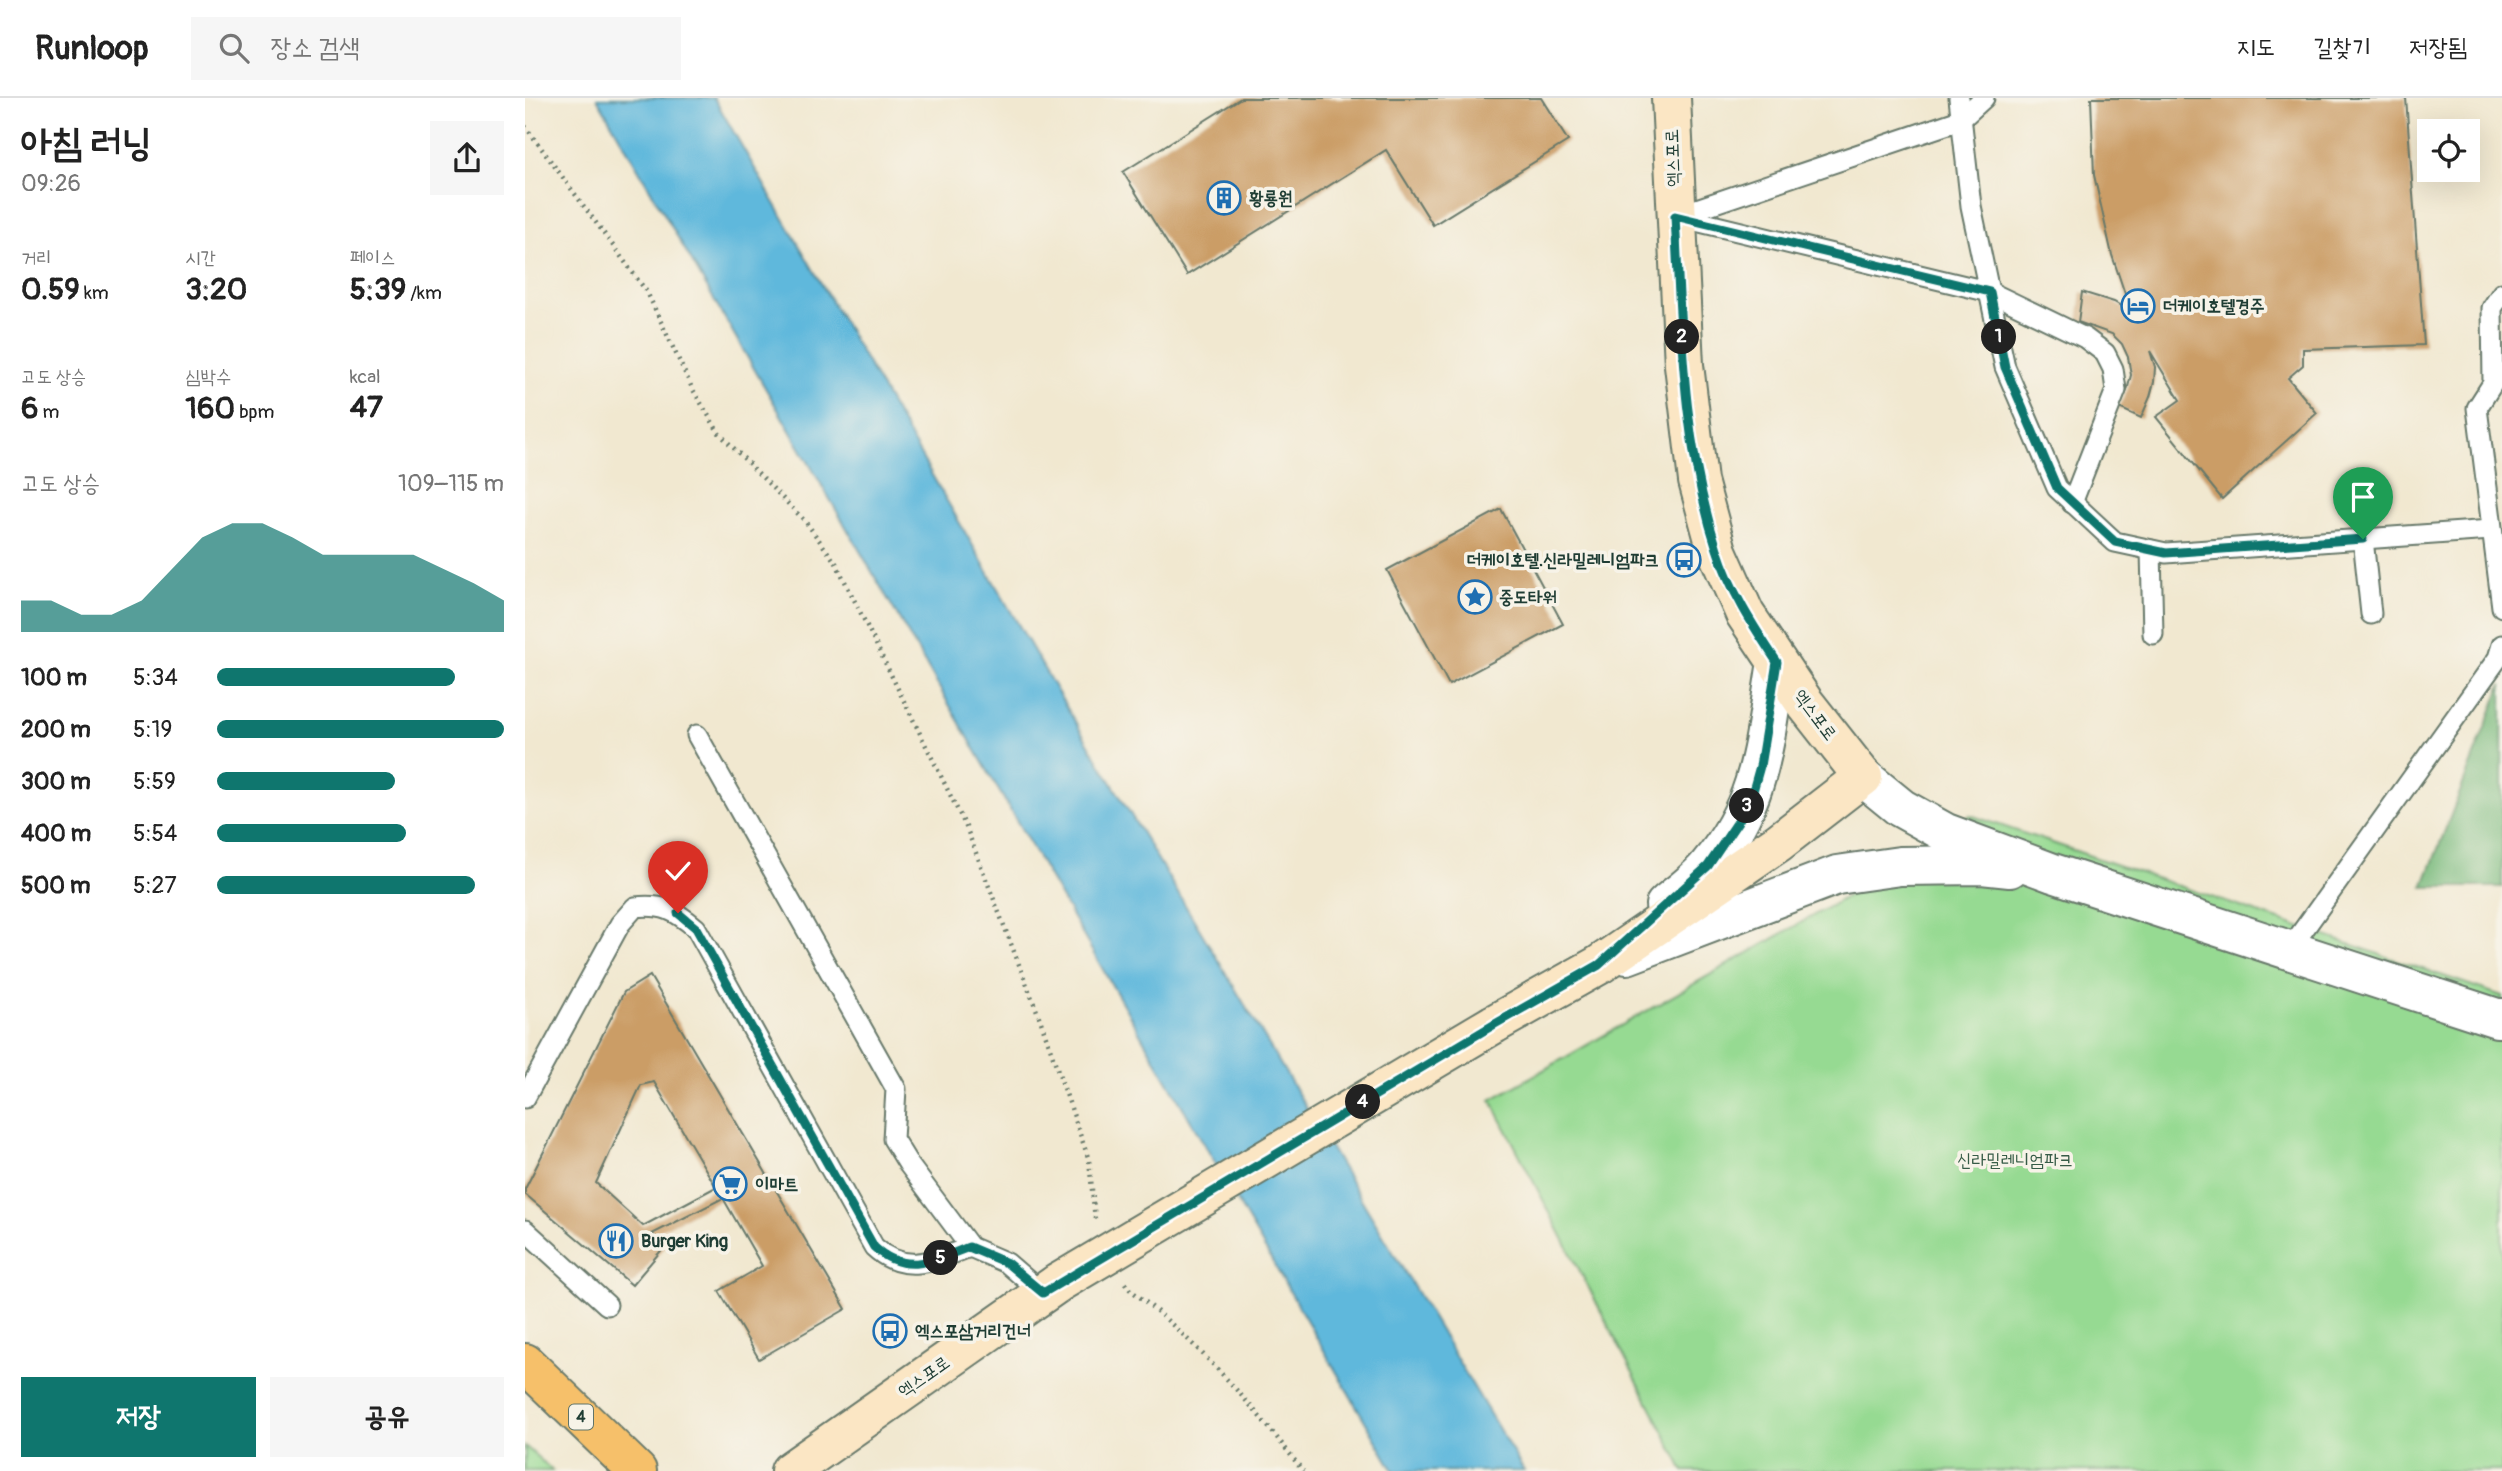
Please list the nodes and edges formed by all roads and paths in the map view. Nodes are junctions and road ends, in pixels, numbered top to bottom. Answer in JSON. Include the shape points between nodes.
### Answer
{"nodes":[{"id":1,"x":1671,"y":98,"type":"edge"},
{"id":2,"x":1959,"y":98,"type":"edge"},
{"id":3,"x":1984,"y":98,"type":"edge"},
{"id":4,"x":1960,"y":120,"type":"junction"},
{"id":5,"x":525,"y":126,"type":"edge"},
{"id":6,"x":1675,"y":216,"type":"junction"},
{"id":7,"x":1990,"y":292,"type":"junction"},
{"id":8,"x":2502,"y":293,"type":"edge"},
{"id":9,"x":2072,"y":503,"type":"junction"},
{"id":10,"x":2491,"y":530,"type":"junction"},
{"id":11,"x":2363,"y":539,"type":"junction"},
{"id":12,"x":2151,"y":550,"type":"junction"},
{"id":13,"x":2502,"y":607,"type":"edge"},
{"id":14,"x":2371,"y":614,"type":"dead end"},
{"id":15,"x":2153,"y":634,"type":"dead end"},
{"id":16,"x":2502,"y":645,"type":"edge"},
{"id":17,"x":1777,"y":662,"type":"junction"},
{"id":18,"x":698,"y":735,"type":"dead end"},
{"id":19,"x":1863,"y":777,"type":"junction"},
{"id":20,"x":2053,"y":873,"type":"junction"},
{"id":21,"x":2289,"y":950,"type":"junction"},
{"id":22,"x":1599,"y":965,"type":"junction"},
{"id":23,"x":2502,"y":1018,"type":"edge"},
{"id":24,"x":525,"y":1098,"type":"edge"},
{"id":25,"x":1097,"y":1229,"type":"dead end"},
{"id":26,"x":525,"y":1230,"type":"edge"},
{"id":27,"x":969,"y":1247,"type":"junction"},
{"id":28,"x":1122,"y":1278,"type":"dead end"},
{"id":29,"x":1051,"y":1288,"type":"junction"},
{"id":30,"x":607,"y":1305,"type":"dead end"},
{"id":31,"x":525,"y":1363,"type":"edge"},
{"id":32,"x":637,"y":1471,"type":"edge"},
{"id":33,"x":790,"y":1471,"type":"edge"},
{"id":34,"x":1303,"y":1471,"type":"edge"}],
"edges":[{"from":1,"to":6,"type":"main road","name":"엑스포로"},
{"from":2,"to":4,"type":"lane"},
{"from":3,"to":4,"type":"lane"},
{"from":4,"to":6,"type":"lane"},
{"from":4,"to":7,"type":"lane","via":[[1971,206]]},
{"from":5,"to":25,"type":"path","via":[[647,292],[692,388],[719,433],[805,521],[836,563],[966,827],[1089,1160]]},
{"from":6,"to":7,"type":"lane"},
{"from":6,"to":17,"type":"main road","name":"엑스포로","via":[[1684,365],[1698,481],[1717,551],[1745,614]]},
{"from":7,"to":9,"type":"lane","via":[[2005,367],[2057,488]]},
{"from":7,"to":9,"type":"lane","via":[[2085,338],[2105,353],[2113,369],[2116,390]]},
{"from":8,"to":10,"type":"lane","via":[[2492,308],[2493,383],[2477,408]]},
{"from":9,"to":12,"type":"lane","via":[[2115,542]]},
{"from":10,"to":11,"type":"lane"},
{"from":10,"to":13,"type":"lane"},
{"from":11,"to":12,"type":"lane","via":[[2166,553]]},
{"from":11,"to":14,"type":"lane"},
{"from":12,"to":15,"type":"lane"},
{"from":16,"to":21,"type":"lane","via":[[2498,658]]},
{"from":17,"to":19,"type":"main road","name":"엑스포로"},
{"from":17,"to":22,"type":"street","via":[[1760,766],[1743,814],[1708,866]]},
{"from":18,"to":27,"type":"lane","via":[[896,1089],[893,1139]]},
{"from":19,"to":20,"type":"street","via":[[1901,808],[1946,833]]},
{"from":19,"to":22,"type":"main road","via":[[1779,842]]},
{"from":20,"to":21,"type":"street"},
{"from":20,"to":22,"type":"street","via":[[1982,865],[1913,866],[1837,875]]},
{"from":21,"to":23,"type":"street"},
{"from":22,"to":29,"type":"main road","name":"엑스포로","bridge":true},
{"from":24,"to":27,"type":"lane","via":[[620,924],[635,907],[655,905],[678,913],[696,928],[874,1247],[886,1258],[907,1264]]},
{"from":26,"to":30,"type":"lane"},
{"from":27,"to":29,"type":"lane"},
{"from":28,"to":34,"type":"path","via":[[1227,1381]]},
{"from":29,"to":33,"type":"main road","name":"엑스포로"},
{"from":31,"to":32,"type":"main road","number":"4"}]}
